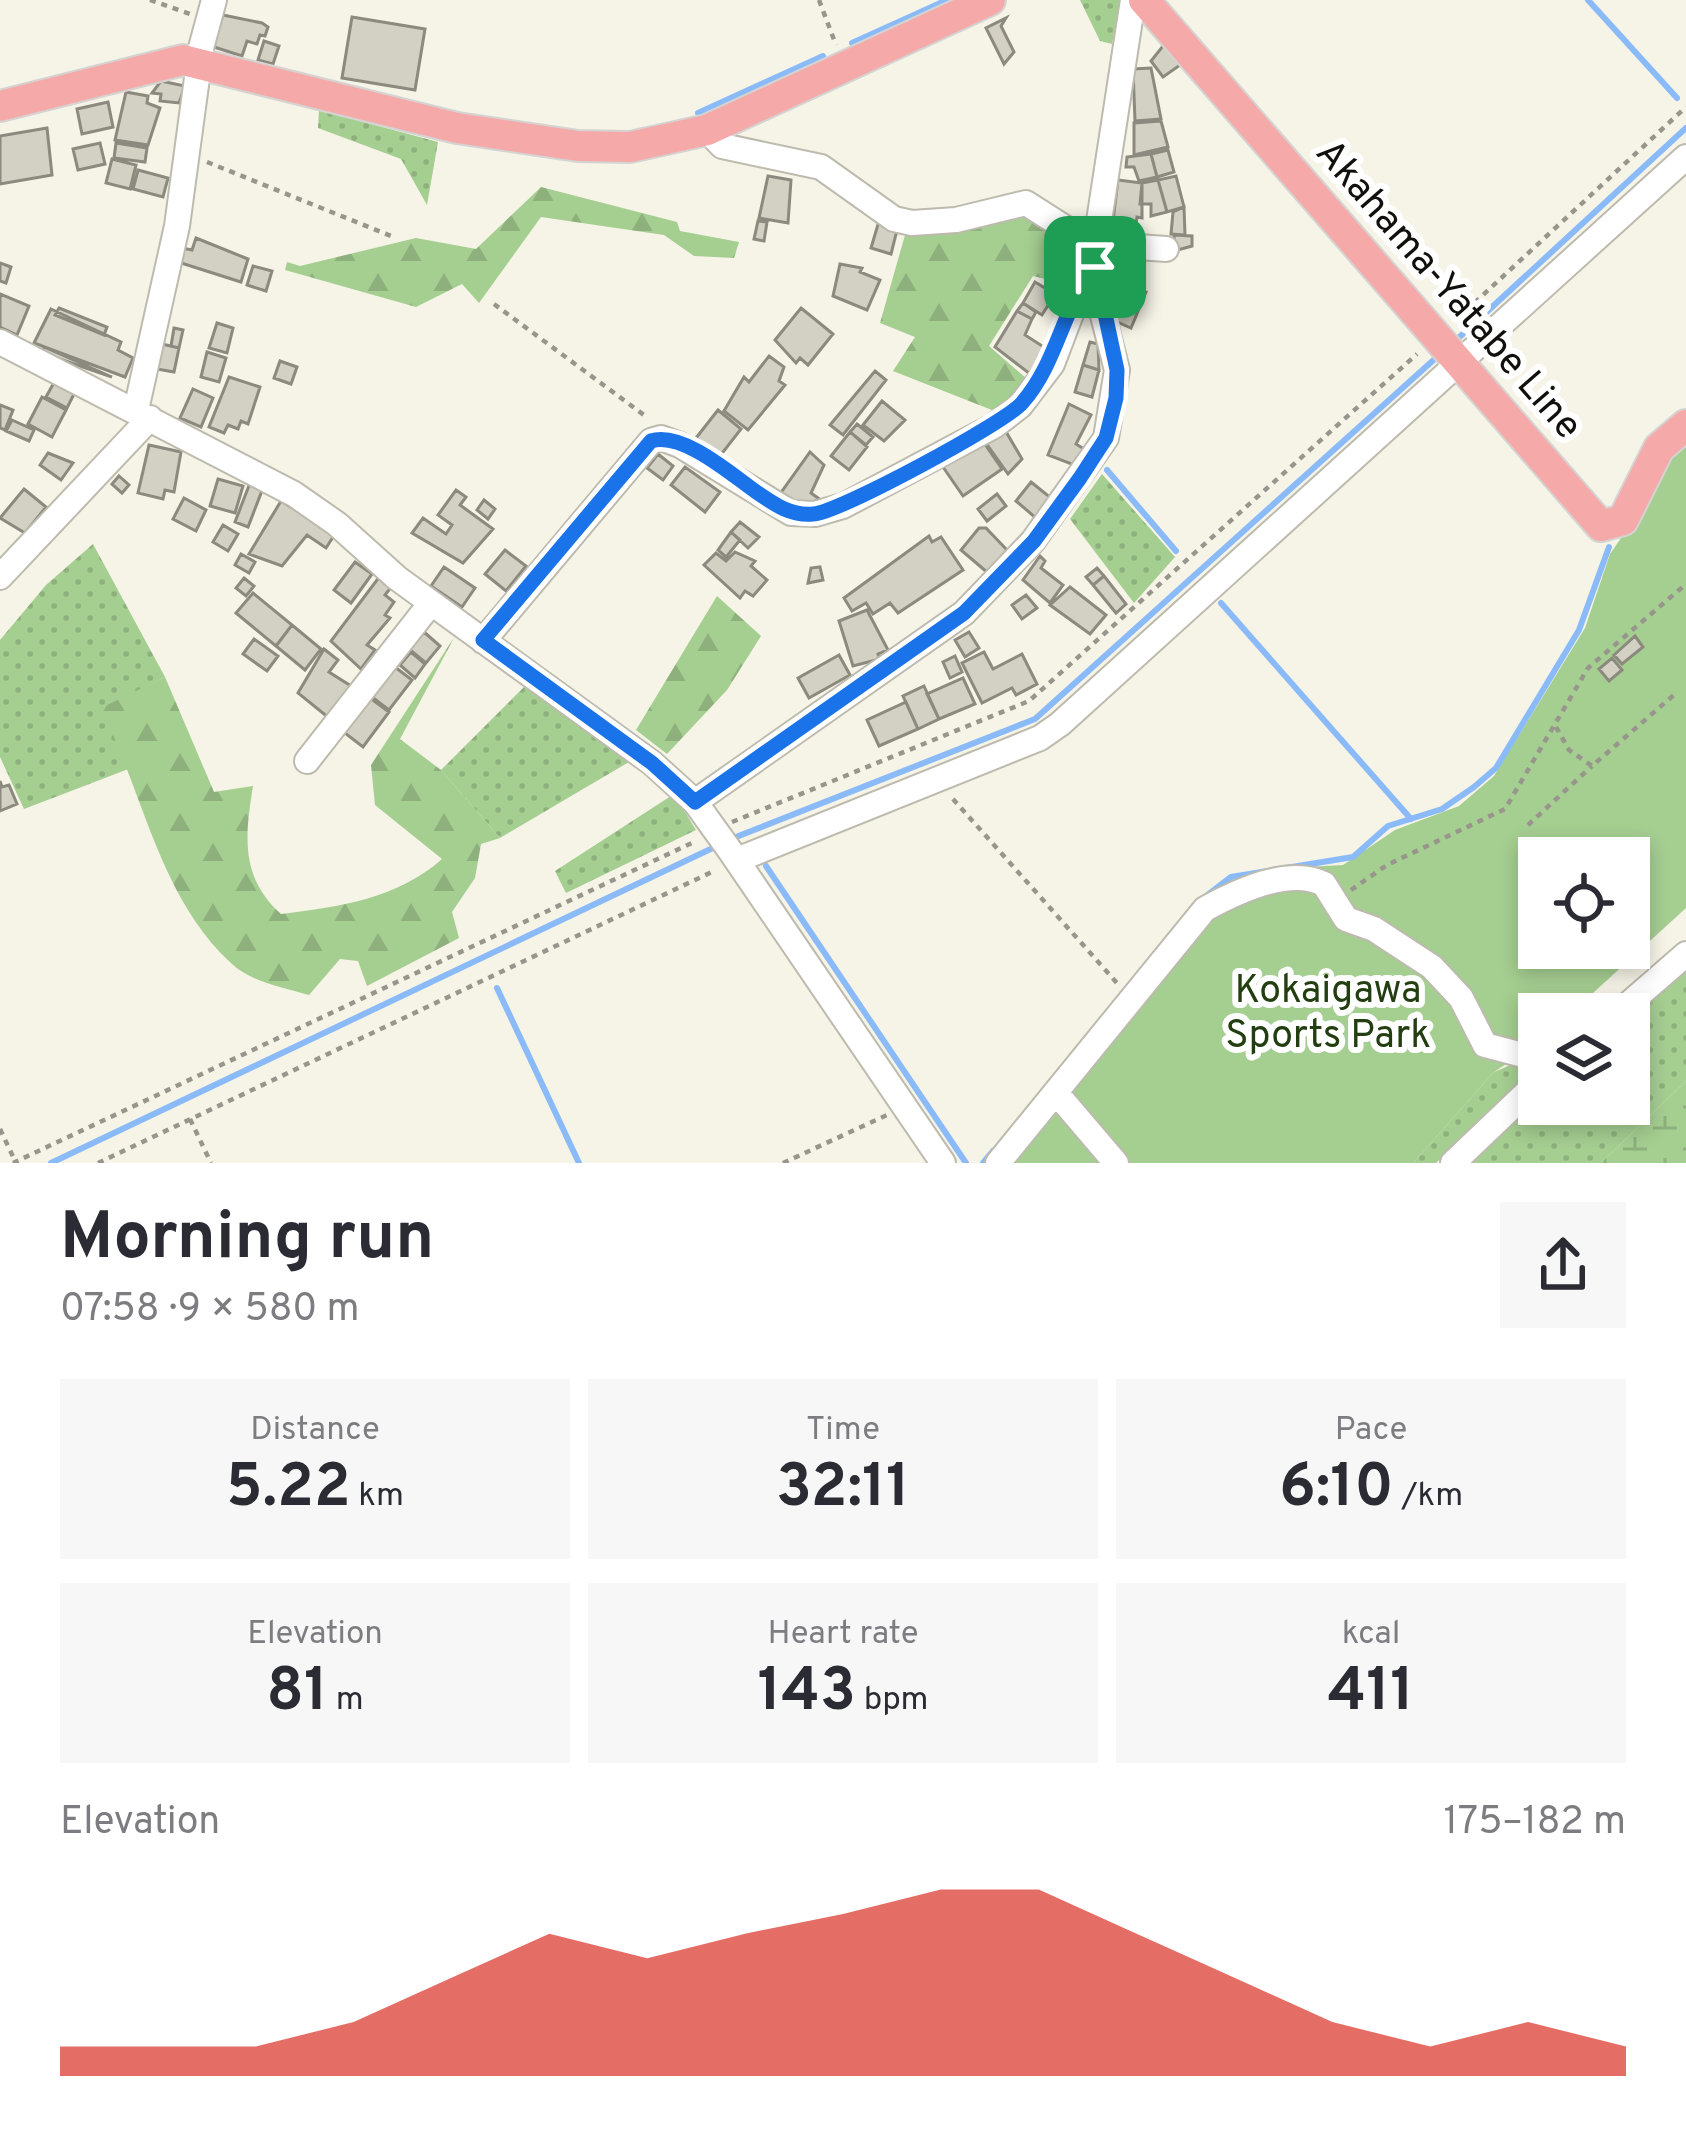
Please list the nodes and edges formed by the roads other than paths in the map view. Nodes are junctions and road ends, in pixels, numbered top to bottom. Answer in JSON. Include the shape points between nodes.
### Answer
{"nodes":[{"id":1,"x":990,"y":0,"type":"edge"},
{"id":2,"x":1133,"y":0,"type":"edge"},
{"id":3,"x":1144,"y":0,"type":"edge"},
{"id":4,"x":212,"y":10,"type":"edge"},
{"id":5,"x":199,"y":61,"type":"junction"},
{"id":6,"x":0,"y":106,"type":"edge"},
{"id":7,"x":707,"y":130,"type":"junction"},
{"id":8,"x":1686,"y":157,"type":"edge"},
{"id":9,"x":1166,"y":249,"type":"dead end"},
{"id":10,"x":1095,"y":253,"type":"junction"},
{"id":11,"x":0,"y":342,"type":"edge"},
{"id":12,"x":1446,"y":350,"type":"junction"},
{"id":13,"x":143,"y":414,"type":"junction"},
{"id":14,"x":1686,"y":425,"type":"edge"},
{"id":15,"x":12,"y":549,"type":"edge"},
{"id":16,"x":0,"y":577,"type":"edge"},
{"id":17,"x":430,"y":603,"type":"junction"},
{"id":18,"x":483,"y":640,"type":"junction"},
{"id":19,"x":307,"y":761,"type":"dead end"},
{"id":20,"x":695,"y":802,"type":"junction"},
{"id":21,"x":726,"y":845,"type":"junction"},
{"id":22,"x":1686,"y":954,"type":"edge"},
{"id":23,"x":1641,"y":993,"type":"edge"},
{"id":24,"x":1518,"y":1053,"type":"edge"},
{"id":25,"x":1058,"y":1095,"type":"junction"},
{"id":26,"x":1518,"y":1101,"type":"edge"},
{"id":27,"x":943,"y":1163,"type":"edge"},
{"id":28,"x":998,"y":1163,"type":"edge"},
{"id":29,"x":1116,"y":1163,"type":"edge"},
{"id":30,"x":1453,"y":1163,"type":"edge"}],
"edges":[{"from":1,"to":7,"type":"main road"},
{"from":2,"to":10,"type":"street"},
{"from":3,"to":12,"type":"main road","name":"Akahama-Yatabe Line"},
{"from":4,"to":5,"type":"street"},
{"from":5,"to":6,"type":"main road","via":[[168,61]]},
{"from":5,"to":7,"type":"main road","via":[[534,140],[630,147]]},
{"from":5,"to":13,"type":"street"},
{"from":7,"to":10,"type":"street","via":[[722,146],[821,167],[894,219],[934,224],[1026,203]]},
{"from":8,"to":12,"type":"street"},
{"from":9,"to":10,"type":"street"},
{"from":10,"to":18,"type":"street","via":[[1052,364],[994,426],[815,514],[791,513],[661,438],[640,448]]},
{"from":10,"to":20,"type":"street","via":[[1116,398],[1106,438],[1080,478],[1034,541],[964,613]]},
{"from":11,"to":13,"type":"street"},
{"from":12,"to":14,"type":"main road","name":"Akahama-Yatabe Line","via":[[1601,526],[1623,520],[1659,448]]},
{"from":12,"to":21,"type":"street","via":[[1040,738],[936,780]]},
{"from":13,"to":15,"type":"street"},
{"from":13,"to":17,"type":"street","via":[[294,494]]},
{"from":15,"to":16,"type":"street"},
{"from":17,"to":18,"type":"street"},
{"from":17,"to":19,"type":"street"},
{"from":18,"to":20,"type":"street"},
{"from":20,"to":21,"type":"street"},
{"from":21,"to":27,"type":"street"},
{"from":22,"to":23,"type":"street"},
{"from":24,"to":25,"type":"street","via":[[1485,1045],[1461,998],[1432,967],[1346,919],[1324,884],[1296,879],[1247,889],[1205,910]]},
{"from":25,"to":28,"type":"street"},
{"from":25,"to":29,"type":"street"},
{"from":26,"to":30,"type":"street"}]}
